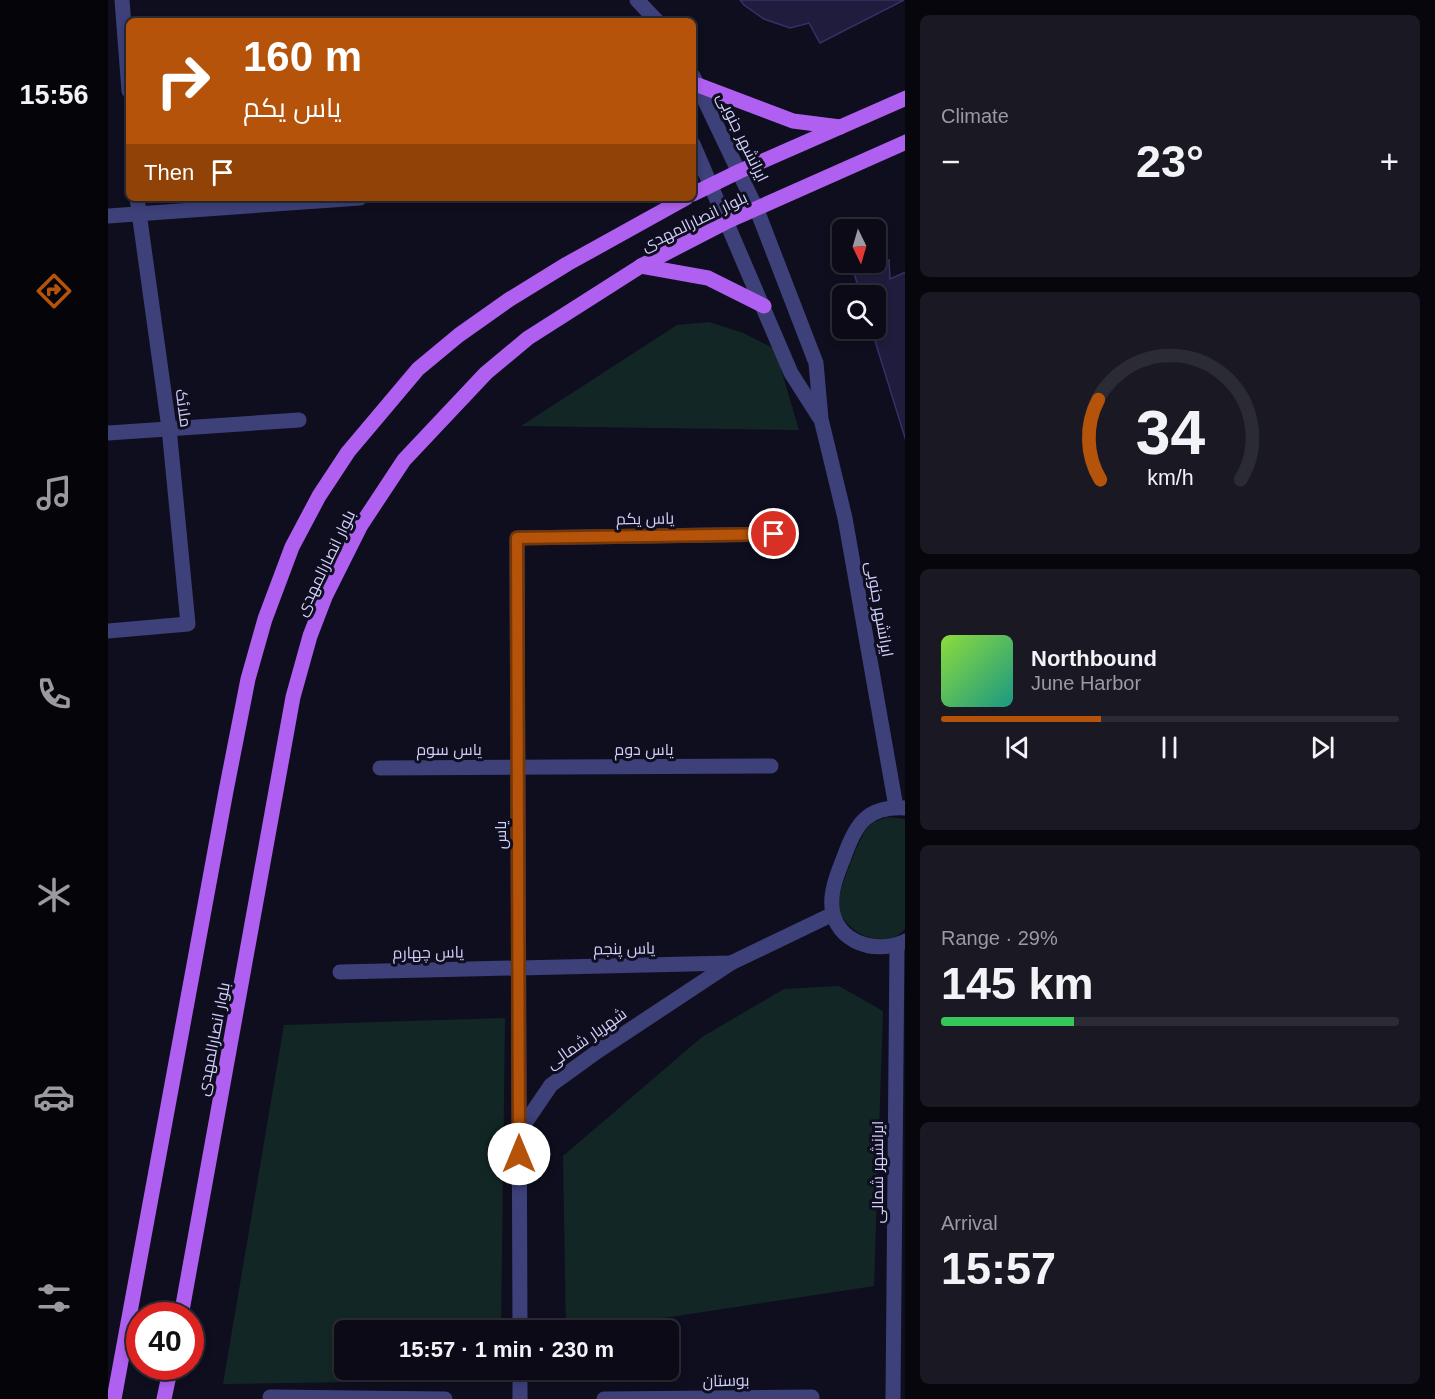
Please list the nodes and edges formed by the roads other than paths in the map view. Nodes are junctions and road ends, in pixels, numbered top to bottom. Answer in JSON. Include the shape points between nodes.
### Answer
{"nodes":[{"id":1,"x":123,"y":0,"type":"edge"},
{"id":2,"x":636,"y":0,"type":"edge"},
{"id":3,"x":640,"y":18,"type":"edge"},
{"id":4,"x":654,"y":18,"type":"edge"},
{"id":5,"x":126,"y":45,"type":"edge"},
{"id":6,"x":696,"y":81,"type":"edge"},
{"id":7,"x":696,"y":83,"type":"edge"},
{"id":8,"x":905,"y":98,"type":"edge"},
{"id":9,"x":840,"y":127,"type":"junction"},
{"id":10,"x":905,"y":142,"type":"edge"},
{"id":11,"x":696,"y":151,"type":"edge"},
{"id":12,"x":740,"y":171,"type":"junction"},
{"id":13,"x":711,"y":185,"type":"junction"},
{"id":14,"x":696,"y":192,"type":"edge"},
{"id":15,"x":137,"y":201,"type":"edge"},
{"id":16,"x":318,"y":201,"type":"edge"},
{"id":17,"x":681,"y":201,"type":"edge"},
{"id":18,"x":757,"y":210,"type":"junction"},
{"id":19,"x":138,"y":214,"type":"junction"},
{"id":20,"x":108,"y":216,"type":"edge"},
{"id":21,"x":726,"y":222,"type":"junction"},
{"id":22,"x":641,"y":266,"type":"junction"},
{"id":23,"x":764,"y":306,"type":"junction"},
{"id":24,"x":821,"y":419,"type":"junction"},
{"id":25,"x":299,"y":420,"type":"dead end"},
{"id":26,"x":169,"y":428,"type":"junction"},
{"id":27,"x":108,"y":433,"type":"edge"},
{"id":28,"x":774,"y":534,"type":"dead end"},
{"id":29,"x":517,"y":538,"type":"joint"},
{"id":30,"x":108,"y":631,"type":"edge"},
{"id":31,"x":771,"y":766,"type":"dead end"},
{"id":32,"x":518,"y":767,"type":"junction"},
{"id":33,"x":380,"y":768,"type":"dead end"},
{"id":34,"x":901,"y":808,"type":"edge"},
{"id":35,"x":833,"y":914,"type":"junction"},
{"id":36,"x":901,"y":943,"type":"edge"},
{"id":37,"x":731,"y":963,"type":"junction"},
{"id":38,"x":518,"y":968,"type":"junction"},
{"id":39,"x":339,"y":972,"type":"dead end"},
{"id":40,"x":519,"y":1132,"type":"junction"},
{"id":41,"x":184,"y":1302,"type":"edge"},
{"id":42,"x":520,"y":1320,"type":"edge"},
{"id":43,"x":168,"y":1380,"type":"edge"},
{"id":44,"x":520,"y":1380,"type":"edge"},
{"id":45,"x":270,"y":1397,"type":"dead end"},
{"id":46,"x":812,"y":1397,"type":"dead end"},
{"id":47,"x":114,"y":1399,"type":"edge"},
{"id":48,"x":164,"y":1399,"type":"edge"},
{"id":49,"x":445,"y":1399,"type":"edge"},
{"id":50,"x":520,"y":1399,"type":"edge"},
{"id":51,"x":604,"y":1399,"type":"edge"},
{"id":52,"x":893,"y":1399,"type":"edge"}],
"edges":[{"from":1,"to":5,"type":"street"},
{"from":2,"to":3,"type":"street"},
{"from":2,"to":4,"type":"street"},
{"from":6,"to":9,"type":"main road","via":[[793,121]]},
{"from":7,"to":12,"type":"street","name":"ایرانشهر جنوبی"},
{"from":8,"to":9,"type":"main road","name":"بلوار انصارالمهدی"},
{"from":9,"to":12,"type":"main road","name":"بلوار انصارالمهدی"},
{"from":10,"to":18,"type":"main road","name":"بلوار انصارالمهدی"},
{"from":11,"to":13,"type":"street","name":"ایرانشهر جنوبی"},
{"from":12,"to":13,"type":"main road","name":"بلوار انصارالمهدی"},
{"from":12,"to":18,"type":"street","name":"ایرانشهر جنوبی"},
{"from":13,"to":14,"type":"main road","name":"بلوار انصارالمهدی"},
{"from":13,"to":21,"type":"street","name":"ایرانشهر جنوبی"},
{"from":15,"to":19,"type":"street","name":"ملائک"},
{"from":16,"to":19,"type":"street"},
{"from":17,"to":47,"type":"main road","name":"بلوار انصارالمهدی","via":[[510,299],[418,369],[348,452],[292,547],[248,679]]},
{"from":18,"to":21,"type":"main road","name":"بلوار انصارالمهدی"},
{"from":18,"to":24,"type":"street","name":"ایرانشهر جنوبی","via":[[816,363]]},
{"from":19,"to":20,"type":"street"},
{"from":19,"to":26,"type":"street","name":"ملائک"},
{"from":21,"to":22,"type":"main road","name":"بلوار انصارالمهدی"},
{"from":21,"to":23,"type":"street","name":"ایرانشهر جنوبی"},
{"from":22,"to":23,"type":"main road","via":[[708,278]]},
{"from":22,"to":41,"type":"main road","name":"بلوار انصارالمهدی","via":[[528,338],[452,408],[404,460],[361,525],[325,597],[293,697]]},
{"from":23,"to":24,"type":"street","name":"ایرانشهر جنوبی","via":[[791,373]]},
{"from":24,"to":34,"type":"street","name":"ایرانشهر جنوبی"},
{"from":25,"to":26,"type":"street"},
{"from":26,"to":27,"type":"street"},
{"from":26,"to":30,"type":"street","name":"ملائک","via":[[188,624]]},
{"from":28,"to":29,"type":"street","name":"یاس یکم"},
{"from":29,"to":32,"type":"street","name":"یاس"},
{"from":31,"to":32,"type":"street","name":"یاس دوم"},
{"from":32,"to":33,"type":"street","name":"یاس سوم"},
{"from":32,"to":38,"type":"street","name":"یاس"},
{"from":34,"to":35,"type":"street","via":[[875,811],[853,832],[834,883]]},
{"from":35,"to":36,"type":"street","via":[[850,939],[863,946],[878,948]]},
{"from":35,"to":37,"type":"street","name":"شهریار شمالی"},
{"from":36,"to":52,"type":"street","name":"ایرانشهر شمالی"},
{"from":37,"to":38,"type":"street","name":"یاس پنجم"},
{"from":37,"to":40,"type":"street","name":"شهریار شمالی","via":[[550,1085]]},
{"from":38,"to":39,"type":"street","name":"یاس چهارم"},
{"from":38,"to":40,"type":"street","name":"یاس"},
{"from":40,"to":42,"type":"street"},
{"from":43,"to":48,"type":"main road"},
{"from":44,"to":50,"type":"street"},
{"from":45,"to":49,"type":"street"},
{"from":46,"to":51,"type":"street","name":"بوستان"}]}
